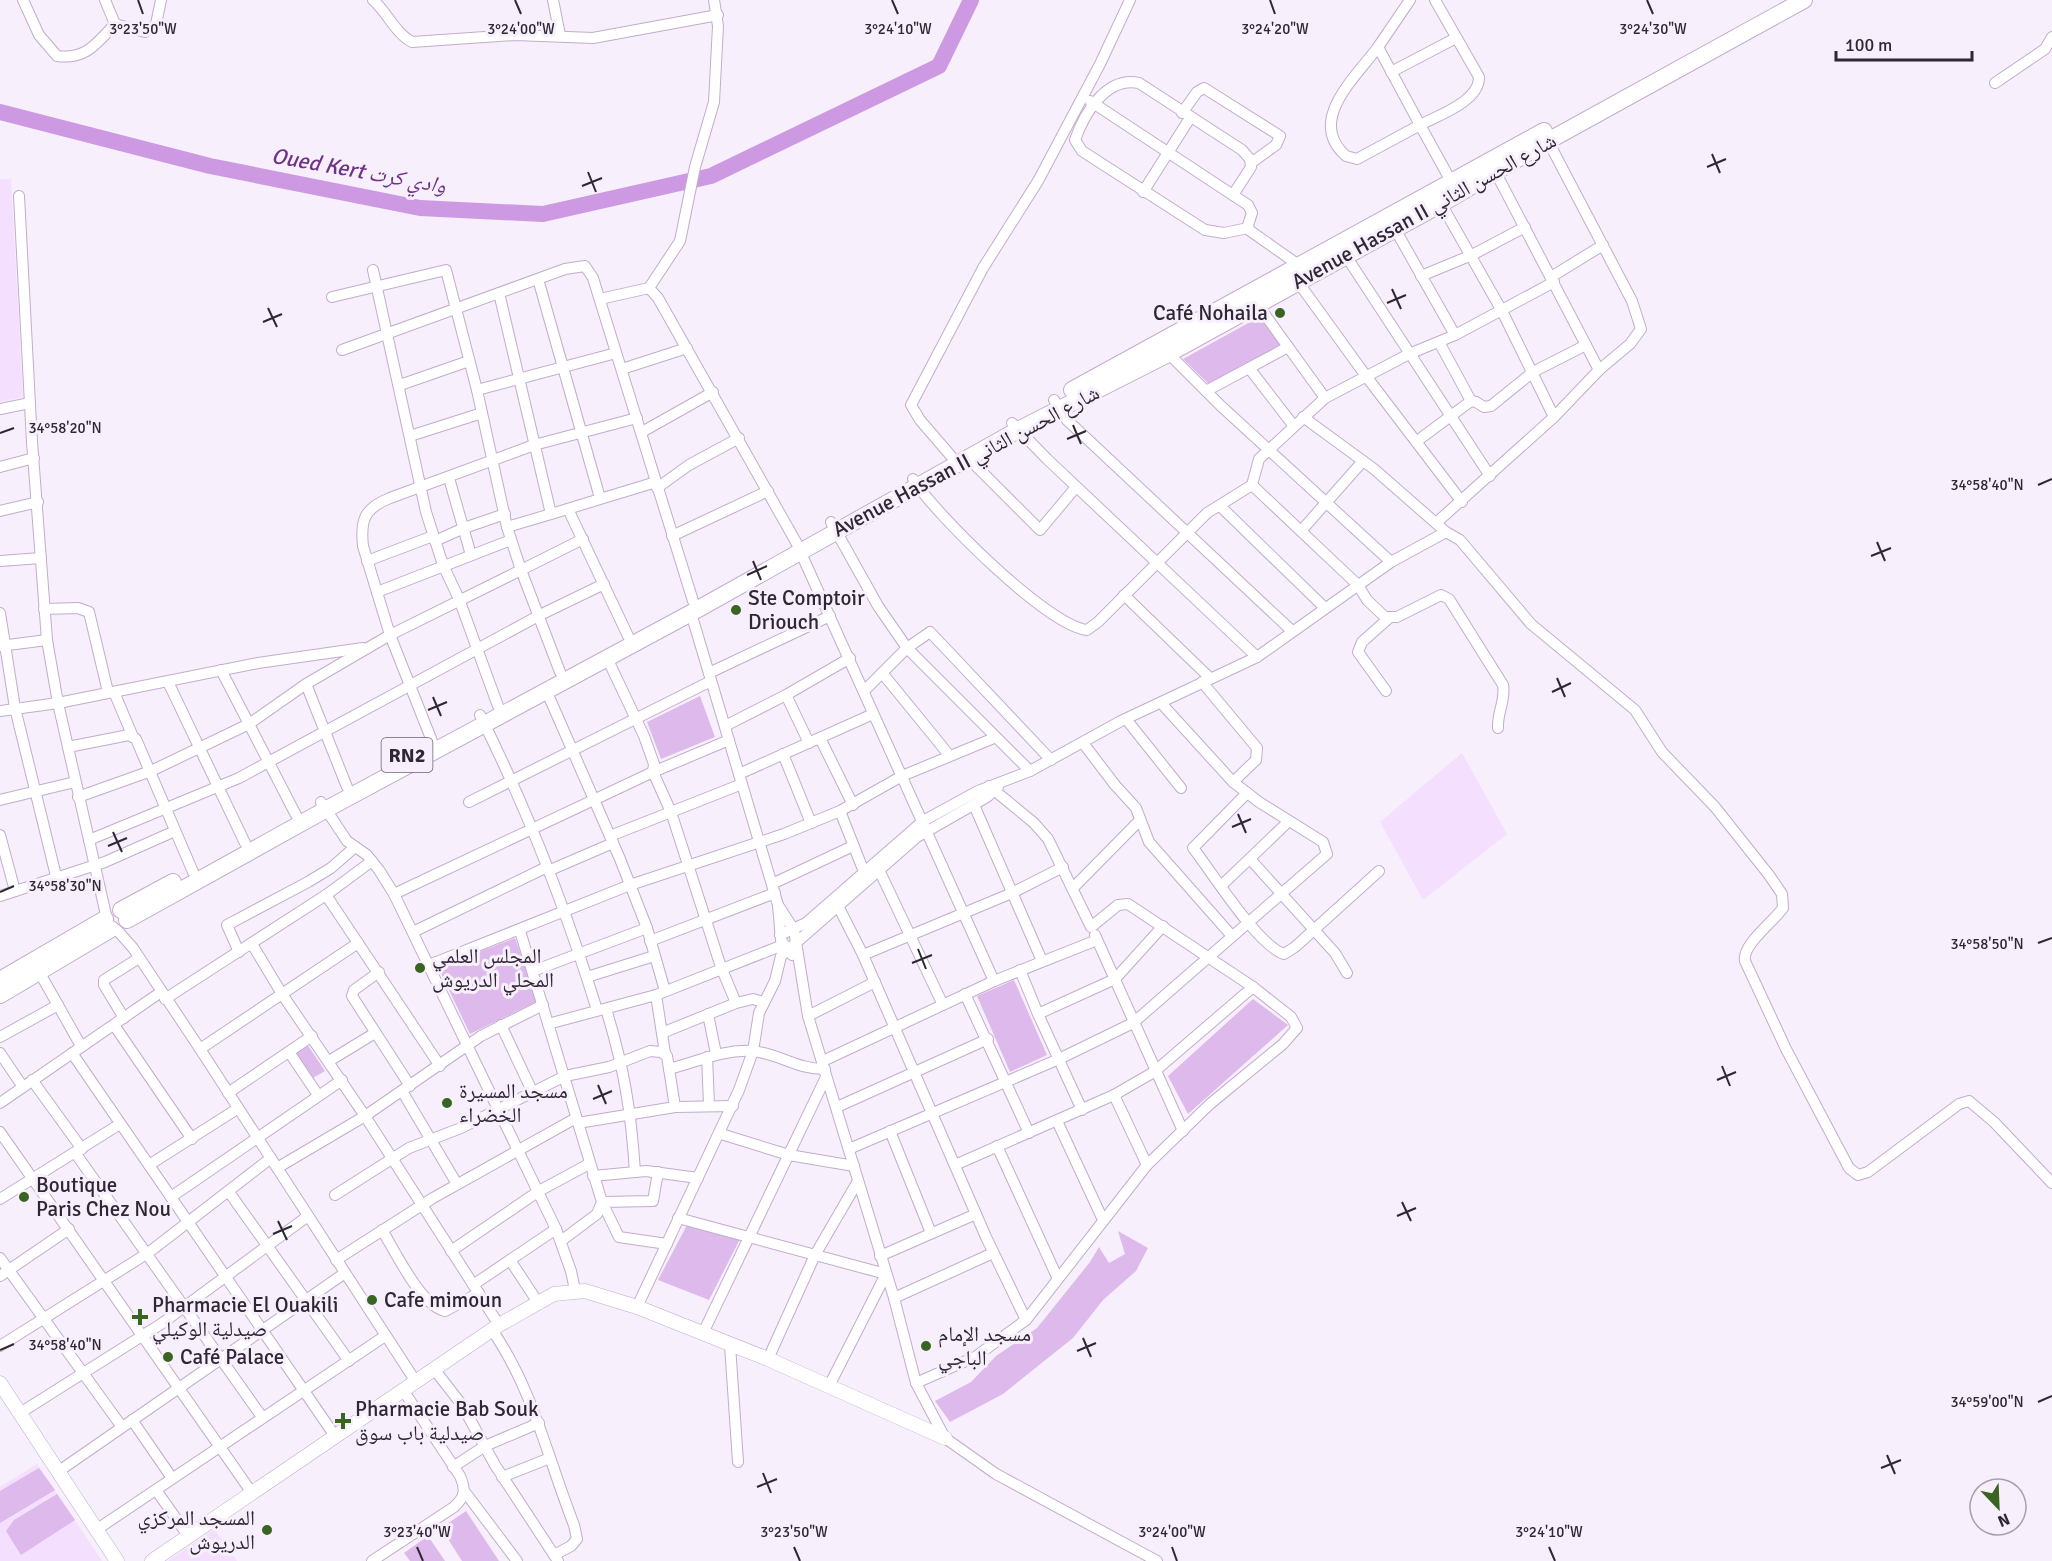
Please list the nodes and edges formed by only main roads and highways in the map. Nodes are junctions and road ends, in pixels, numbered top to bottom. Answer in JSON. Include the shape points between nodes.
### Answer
{"nodes":[{"id":1,"x":1782,"y":0,"type":"edge"},
{"id":2,"x":1804,"y":0,"type":"edge"},
{"id":3,"x":1438,"y":198,"type":"junction"},
{"id":4,"x":1299,"y":274,"type":"junction"},
{"id":5,"x":692,"y":607,"type":"junction"},
{"id":6,"x":482,"y":719,"type":"junction"},
{"id":7,"x":323,"y":806,"type":"junction"},
{"id":8,"x":116,"y":920,"type":"junction"},
{"id":9,"x":36,"y":967,"type":"junction"},
{"id":10,"x":0,"y":980,"type":"edge"},
{"id":11,"x":0,"y":995,"type":"edge"}],
"edges":[{"from":1,"to":3,"type":"main road","name":"Avenue Hassan II شارع الحسن الثاني","number":"RN2","via":[[1452,183]]},
{"from":2,"to":3,"type":"main road","name":"Avenue Hassan II شارع الحسن الثاني","number":"RN2","via":[[1496,173]]},
{"from":3,"to":4,"type":"main road","name":"Avenue Hassan II شارع الحسن الثاني","number":"RN2"},
{"from":3,"to":4,"type":"main road","name":"Avenue Hassan II شارع الحسن الثاني","number":"RN2","via":[[1395,229],[1346,256]]},
{"from":4,"to":5,"type":"main road","name":"Avenue Hassan II شارع الحسن الثاني","number":"RN2","via":[[1015,426]]},
{"from":5,"to":6,"type":"main road","name":"Avenue Hassan II شارع الحسن الثاني","number":"RN2","via":[[607,658]]},
{"from":5,"to":6,"type":"main road","name":"Avenue Hassan II شارع الحسن الثاني","number":"RN2","via":[[560,672]]},
{"from":6,"to":7,"type":"main road","name":"Avenue Hassan II شارع الحسن الثاني","number":"RN2"},
{"from":6,"to":7,"type":"main road","name":"Avenue Hassan II شارع الحسن الثاني","number":"RN2","via":[[347,787]]},
{"from":7,"to":8,"type":"main road","name":"Avenue Hassan II شارع الحسن الثاني","number":"RN2"},
{"from":7,"to":8,"type":"main road","name":"Avenue Hassan II شارع الحسن الثاني","number":"RN2","via":[[296,815],[245,843]]},
{"from":8,"to":9,"type":"main road","name":"Avenue Hassan II شارع الحسن الثاني","number":"RN2"},
{"from":9,"to":10,"type":"main road","name":"Avenue Hassan II شارع الحسن الثاني","number":"RN2"},
{"from":9,"to":11,"type":"main road","name":"Avenue Hassan II شارع الحسن الثاني","number":"RN2"}]}
